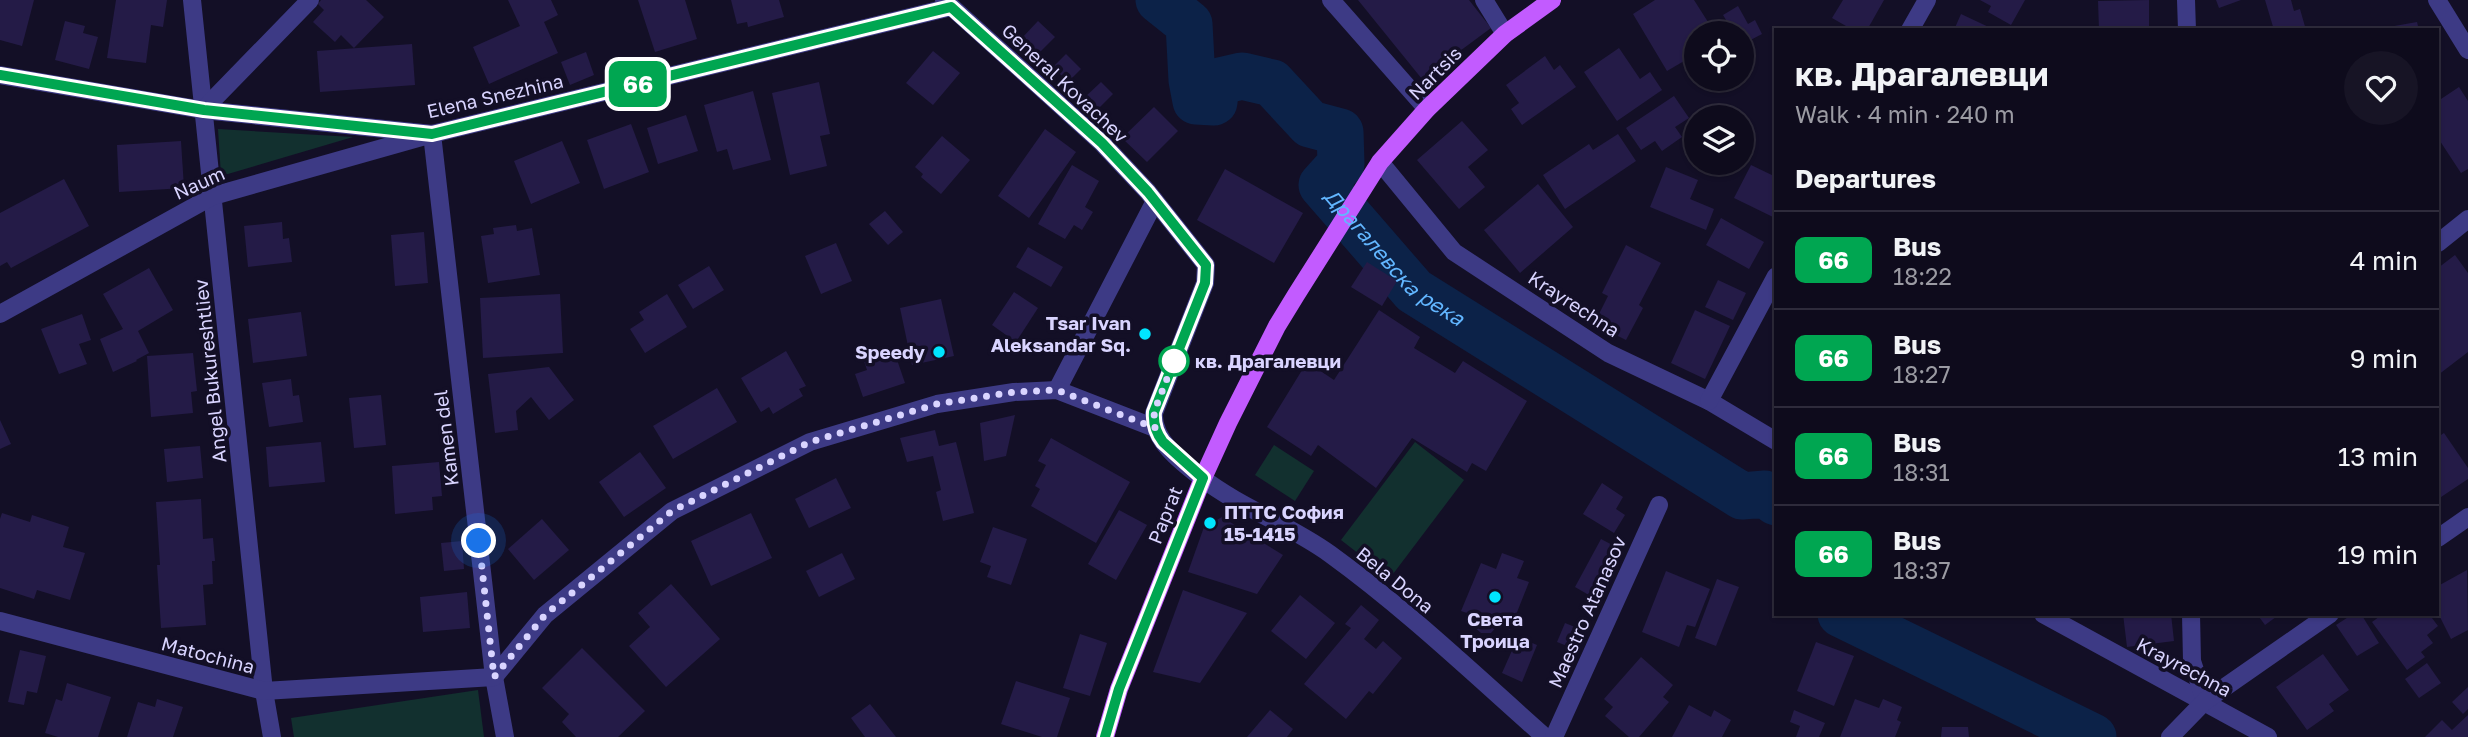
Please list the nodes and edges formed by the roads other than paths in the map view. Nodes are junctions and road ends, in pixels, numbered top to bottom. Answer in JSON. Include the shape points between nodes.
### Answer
{"nodes":[{"id":1,"x":192,"y":0,"type":"edge"},
{"id":2,"x":310,"y":0,"type":"edge"},
{"id":3,"x":1331,"y":0,"type":"edge"},
{"id":4,"x":1484,"y":0,"type":"edge"},
{"id":5,"x":1552,"y":0,"type":"edge"},
{"id":6,"x":1927,"y":0,"type":"edge"},
{"id":7,"x":2186,"y":0,"type":"edge"},
{"id":8,"x":2437,"y":0,"type":"edge"},
{"id":9,"x":947,"y":4,"type":"edge"},
{"id":10,"x":1911,"y":28,"type":"edge"},
{"id":11,"x":2187,"y":28,"type":"edge"},
{"id":12,"x":1505,"y":34,"type":"junction"},
{"id":13,"x":2468,"y":50,"type":"edge"},
{"id":14,"x":0,"y":75,"type":"edge"},
{"id":15,"x":1427,"y":109,"type":"junction"},
{"id":16,"x":204,"y":110,"type":"junction"},
{"id":17,"x":432,"y":134,"type":"junction"},
{"id":18,"x":1380,"y":162,"type":"junction"},
{"id":19,"x":1362,"y":189,"type":"joint"},
{"id":20,"x":213,"y":196,"type":"junction"},
{"id":21,"x":1155,"y":201,"type":"junction"},
{"id":22,"x":2468,"y":219,"type":"edge"},
{"id":23,"x":2439,"y":242,"type":"edge"},
{"id":24,"x":1774,"y":280,"type":"edge"},
{"id":25,"x":0,"y":314,"type":"edge"},
{"id":26,"x":1057,"y":390,"type":"junction"},
{"id":27,"x":1709,"y":401,"type":"junction"},
{"id":28,"x":1155,"y":428,"type":"junction"},
{"id":29,"x":1774,"y":440,"type":"edge"},
{"id":30,"x":1203,"y":478,"type":"junction"},
{"id":31,"x":1659,"y":505,"type":"dead end"},
{"id":32,"x":2468,"y":517,"type":"edge"},
{"id":33,"x":2439,"y":537,"type":"edge"},
{"id":34,"x":2047,"y":616,"type":"edge"},
{"id":35,"x":2191,"y":616,"type":"edge"},
{"id":36,"x":2327,"y":616,"type":"edge"},
{"id":37,"x":0,"y":621,"type":"edge"},
{"id":38,"x":494,"y":677,"type":"junction"},
{"id":39,"x":264,"y":691,"type":"junction"},
{"id":40,"x":2205,"y":701,"type":"junction"},
{"id":41,"x":2173,"y":733,"type":"edge"},
{"id":42,"x":272,"y":737,"type":"edge"},
{"id":43,"x":505,"y":737,"type":"edge"},
{"id":44,"x":1105,"y":737,"type":"edge"},
{"id":45,"x":1545,"y":737,"type":"edge"},
{"id":46,"x":1554,"y":737,"type":"edge"},
{"id":47,"x":2268,"y":737,"type":"edge"}],
"edges":[{"from":1,"to":16,"type":"street","name":"Angel Bukureshtliev"},
{"from":2,"to":16,"type":"street"},
{"from":3,"to":15,"type":"street"},
{"from":4,"to":12,"type":"street"},
{"from":5,"to":12,"type":"main road","name":"Nartsis"},
{"from":6,"to":10,"type":"street"},
{"from":7,"to":11,"type":"street"},
{"from":8,"to":13,"type":"street"},
{"from":9,"to":17,"type":"street","name":"Elena Snezhina"},
{"from":9,"to":21,"type":"street","name":"General Kovachev","via":[[1102,143]]},
{"from":12,"to":15,"type":"main road","name":"Nartsis"},
{"from":14,"to":16,"type":"street","name":"Elena Snezhina"},
{"from":15,"to":18,"type":"main road","name":"Nartsis"},
{"from":16,"to":17,"type":"street","name":"Elena Snezhina"},
{"from":16,"to":20,"type":"street","name":"Angel Bukureshtliev"},
{"from":17,"to":20,"type":"street","name":"Naum"},
{"from":17,"to":38,"type":"street","name":"Kamen del"},
{"from":18,"to":19,"type":"main road","name":"Nartsis"},
{"from":18,"to":27,"type":"street","name":"Krayrechna","via":[[1454,252],[1608,353]]},
{"from":19,"to":30,"type":"main road","name":"Paprat","via":[[1277,326]]},
{"from":20,"to":25,"type":"street","name":"Naum"},
{"from":20,"to":39,"type":"street","name":"Angel Bukureshtliev"},
{"from":21,"to":26,"type":"street"},
{"from":21,"to":28,"type":"street","name":"General Kovachev","via":[[1206,265],[1207,274],[1154,412]]},
{"from":22,"to":23,"type":"street"},
{"from":24,"to":27,"type":"street"},
{"from":26,"to":28,"type":"street"},
{"from":26,"to":38,"type":"street","via":[[937,404],[810,442],[672,511],[545,615]]},
{"from":27,"to":29,"type":"street","name":"Krayrechna"},
{"from":28,"to":30,"type":"street","via":[[1163,442]]},
{"from":30,"to":44,"type":"main road","name":"Paprat","via":[[1119,689]]},
{"from":30,"to":45,"type":"street","name":"Bela Dona","via":[[1329,553]]},
{"from":31,"to":46,"type":"street","name":"Maestro Atanasov"},
{"from":32,"to":33,"type":"street"},
{"from":34,"to":40,"type":"street","name":"Krayrechna"},
{"from":35,"to":40,"type":"street","via":[[2192,661]]},
{"from":36,"to":40,"type":"street"},
{"from":37,"to":39,"type":"street","name":"Matochina"},
{"from":38,"to":39,"type":"street","name":"Matochina"},
{"from":38,"to":43,"type":"street","name":"Kamen del"},
{"from":39,"to":42,"type":"street","name":"Angel Bukureshtliev"},
{"from":40,"to":41,"type":"street"},
{"from":40,"to":47,"type":"street","name":"Krayrechna"}]}
